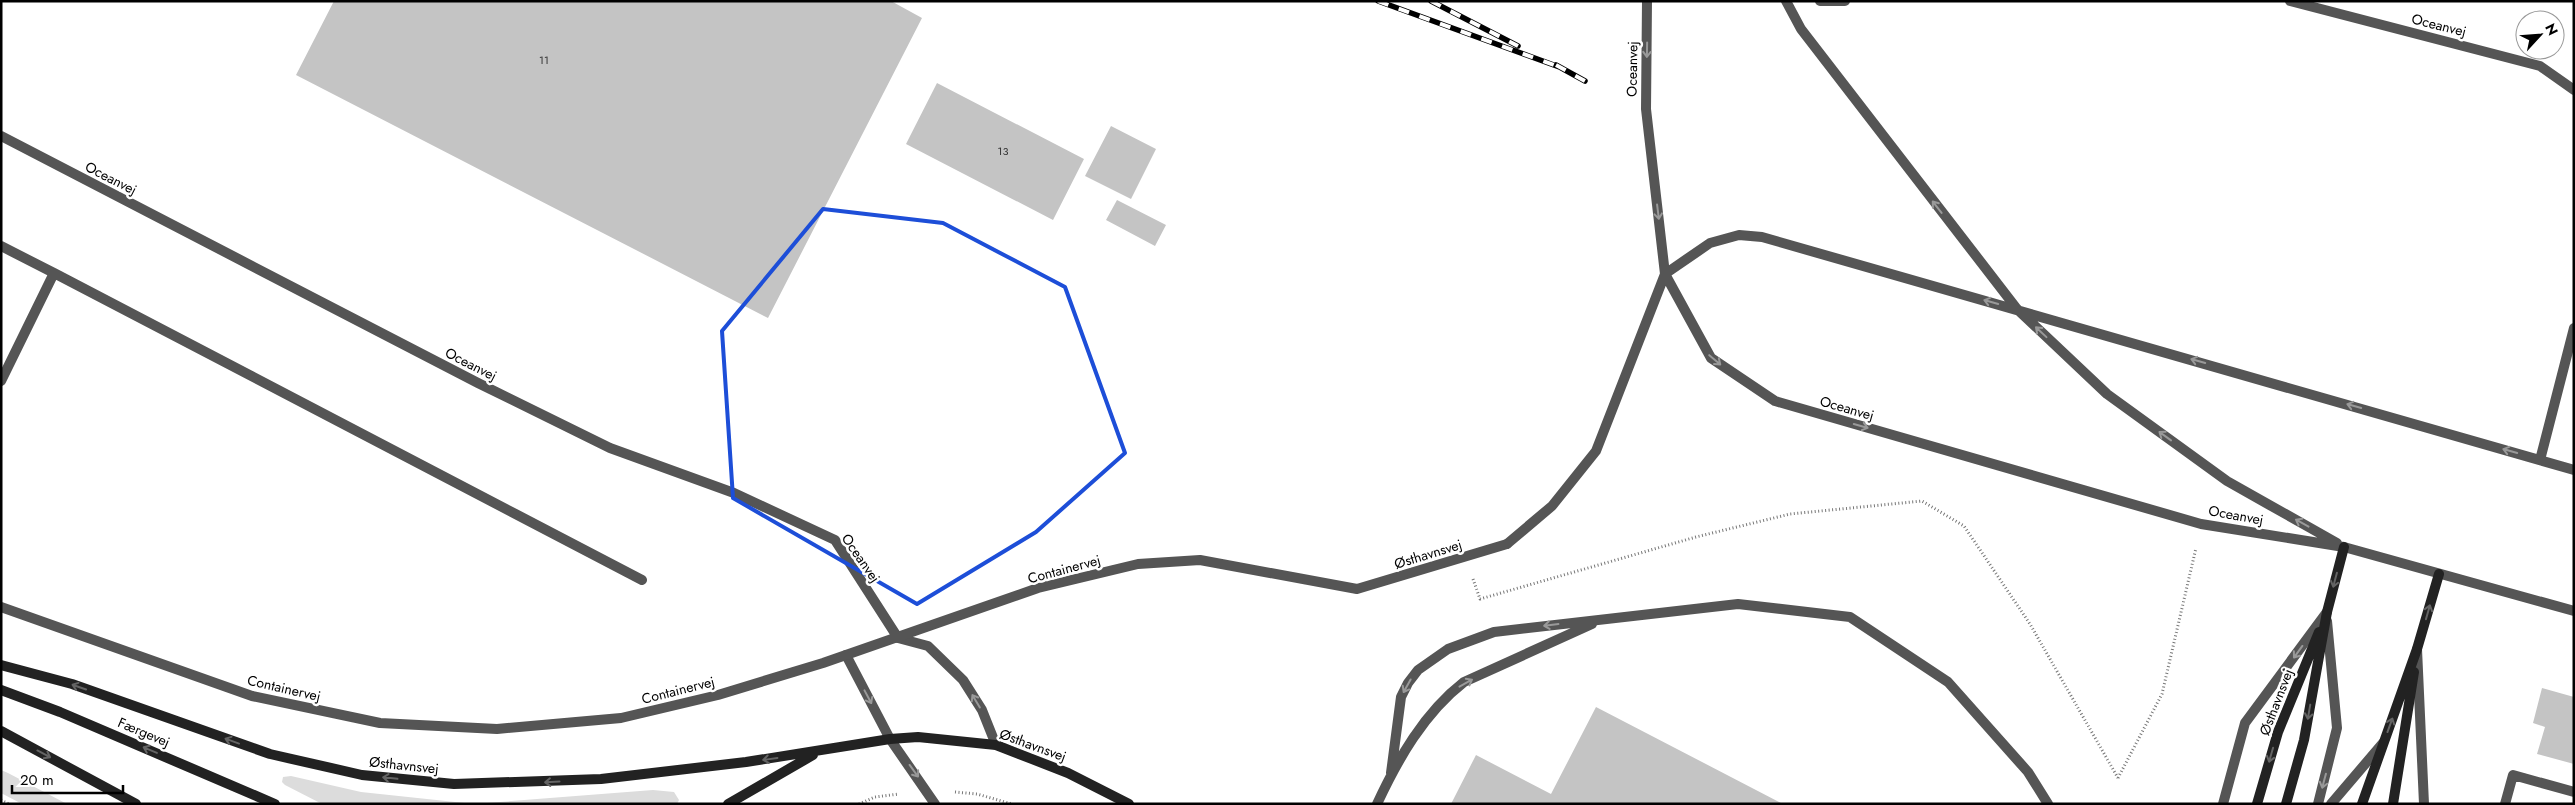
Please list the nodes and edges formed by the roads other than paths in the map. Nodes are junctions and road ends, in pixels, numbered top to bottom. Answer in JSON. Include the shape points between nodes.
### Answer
{"nodes":[{"id":1,"x":1647,"y":1,"type":"edge"},
{"id":2,"x":1786,"y":1,"type":"edge"},
{"id":3,"x":1820,"y":1,"type":"edge"},
{"id":4,"x":1845,"y":1,"type":"edge"},
{"id":5,"x":2290,"y":1,"type":"edge"},
{"id":6,"x":2574,"y":90,"type":"edge"},
{"id":7,"x":1,"y":136,"type":"edge"},
{"id":8,"x":1,"y":246,"type":"edge"},
{"id":9,"x":54,"y":273,"type":"junction"},
{"id":10,"x":1665,"y":274,"type":"junction"},
{"id":11,"x":2017,"y":309,"type":"junction"},
{"id":12,"x":2574,"y":328,"type":"edge"},
{"id":13,"x":1,"y":381,"type":"edge"},
{"id":14,"x":2540,"y":460,"type":"junction"},
{"id":15,"x":2574,"y":470,"type":"edge"},
{"id":16,"x":2344,"y":548,"type":"junction"},
{"id":17,"x":2439,"y":574,"type":"junction"},
{"id":18,"x":642,"y":580,"type":"dead end"},
{"id":19,"x":1357,"y":589,"type":"joint"},
{"id":20,"x":1,"y":607,"type":"edge"},
{"id":21,"x":2574,"y":611,"type":"edge"},
{"id":22,"x":2326,"y":612,"type":"junction"},
{"id":23,"x":1599,"y":620,"type":"junction"},
{"id":24,"x":898,"y":638,"type":"junction"},
{"id":25,"x":2418,"y":649,"type":"junction"},
{"id":26,"x":846,"y":655,"type":"junction"},
{"id":27,"x":1,"y":665,"type":"edge"},
{"id":28,"x":1,"y":690,"type":"edge"},
{"id":29,"x":1,"y":731,"type":"edge"},
{"id":30,"x":890,"y":739,"type":"junction"},
{"id":31,"x":2383,"y":743,"type":"junction"},
{"id":32,"x":996,"y":745,"type":"junction"},
{"id":33,"x":818,"y":752,"type":"junction"},
{"id":34,"x":1391,"y":773,"type":"junction"},
{"id":35,"x":2574,"y":792,"type":"edge"},
{"id":36,"x":136,"y":804,"type":"edge"},
{"id":37,"x":275,"y":804,"type":"edge"},
{"id":38,"x":728,"y":804,"type":"edge"},
{"id":39,"x":935,"y":804,"type":"edge"},
{"id":40,"x":1129,"y":804,"type":"edge"},
{"id":41,"x":1377,"y":804,"type":"edge"},
{"id":42,"x":2048,"y":804,"type":"edge"},
{"id":43,"x":2223,"y":804,"type":"edge"},
{"id":44,"x":2257,"y":804,"type":"edge"},
{"id":45,"x":2286,"y":804,"type":"edge"},
{"id":46,"x":2318,"y":804,"type":"edge"},
{"id":47,"x":2331,"y":804,"type":"edge"},
{"id":48,"x":2362,"y":804,"type":"edge"},
{"id":49,"x":2392,"y":804,"type":"edge"},
{"id":50,"x":2424,"y":804,"type":"edge"},
{"id":51,"x":2505,"y":804,"type":"edge"}],
"edges":[{"from":1,"to":10,"type":"street","name":"Oceanvej","one_way":true,"via":[[1646,109]]},
{"from":11,"to":2,"type":"street","name":"Oceanvej","one_way":true,"via":[[1801,30]]},
{"from":3,"to":4,"type":"street"},
{"from":5,"to":6,"type":"street","name":"Oceanvej","via":[[2540,66]]},
{"from":7,"to":24,"type":"street","name":"Oceanvej","via":[[610,448],[734,493],[835,540]]},
{"from":8,"to":9,"type":"street"},
{"from":9,"to":13,"type":"street"},
{"from":9,"to":18,"type":"street"},
{"from":11,"to":10,"type":"street","one_way":true,"via":[[1762,237],[1740,235],[1710,243]]},
{"from":10,"to":16,"type":"street","name":"Oceanvej","one_way":true,"via":[[1711,358],[1775,401],[2201,524]]},
{"from":10,"to":19,"type":"street","name":"Østhavnsvej","via":[[1596,451],[1552,506],[1507,544]]},
{"from":14,"to":11,"type":"street","one_way":true},
{"from":16,"to":11,"type":"street","name":"Oceanvej","one_way":true,"via":[[2227,481],[2107,394]]},
{"from":12,"to":14,"type":"street"},
{"from":14,"to":15,"type":"street"},
{"from":16,"to":17,"type":"street","name":"Oceanvej"},
{"from":16,"to":22,"type":"street","name":"Østhavnsvej","one_way":true},
{"from":17,"to":21,"type":"street","name":"Oceanvej"},
{"from":25,"to":17,"type":"street","one_way":true},
{"from":19,"to":24,"type":"street","name":"Containervej","via":[[1200,560],[1138,564],[1038,588]]},
{"from":20,"to":26,"type":"street","name":"Containervej","via":[[252,696],[380,724],[497,729],[621,718],[718,694]]},
{"from":22,"to":43,"type":"street","one_way":true,"via":[[2245,723]]},
{"from":22,"to":44,"type":"street","name":"Østhavnsvej","one_way":true,"via":[[2278,732]]},
{"from":22,"to":45,"type":"street","name":"Østhavnsvej","one_way":true,"via":[[2304,740]]},
{"from":22,"to":46,"type":"street","one_way":true,"via":[[2338,728]]},
{"from":34,"to":23,"type":"street","one_way":true,"via":[[1432,712],[1464,682]]},
{"from":23,"to":34,"type":"street","one_way":true,"via":[[1494,632],[1430,659],[1408,683],[1401,697]]},
{"from":23,"to":42,"type":"street","via":[[1738,604],[1850,617],[1948,682],[2028,772]]},
{"from":24,"to":26,"type":"street","name":"Containervej"},
{"from":32,"to":24,"type":"street","one_way":true,"via":[[982,710],[964,680],[928,646]]},
{"from":31,"to":25,"type":"street","one_way":true},
{"from":25,"to":49,"type":"street"},
{"from":25,"to":50,"type":"street"},
{"from":26,"to":30,"type":"street","one_way":true},
{"from":33,"to":27,"type":"street","name":"Østhavnsvej","one_way":true,"via":[[601,779],[454,784],[362,775],[270,754],[72,684]]},
{"from":37,"to":28,"type":"street","name":"Færgevej","one_way":true},
{"from":29,"to":36,"type":"street","one_way":true},
{"from":30,"to":32,"type":"street","name":"Østhavnsvej","via":[[918,737]]},
{"from":30,"to":33,"type":"street","name":"Østhavnsvej"},
{"from":30,"to":39,"type":"street","one_way":true},
{"from":31,"to":47,"type":"street"},
{"from":31,"to":48,"type":"street"},
{"from":32,"to":40,"type":"street","name":"Østhavnsvej","via":[[1068,773]]},
{"from":33,"to":38,"type":"street","name":"Østhavnsvej"},
{"from":34,"to":41,"type":"street"},
{"from":35,"to":51,"type":"street","via":[[2513,775]]}]}
